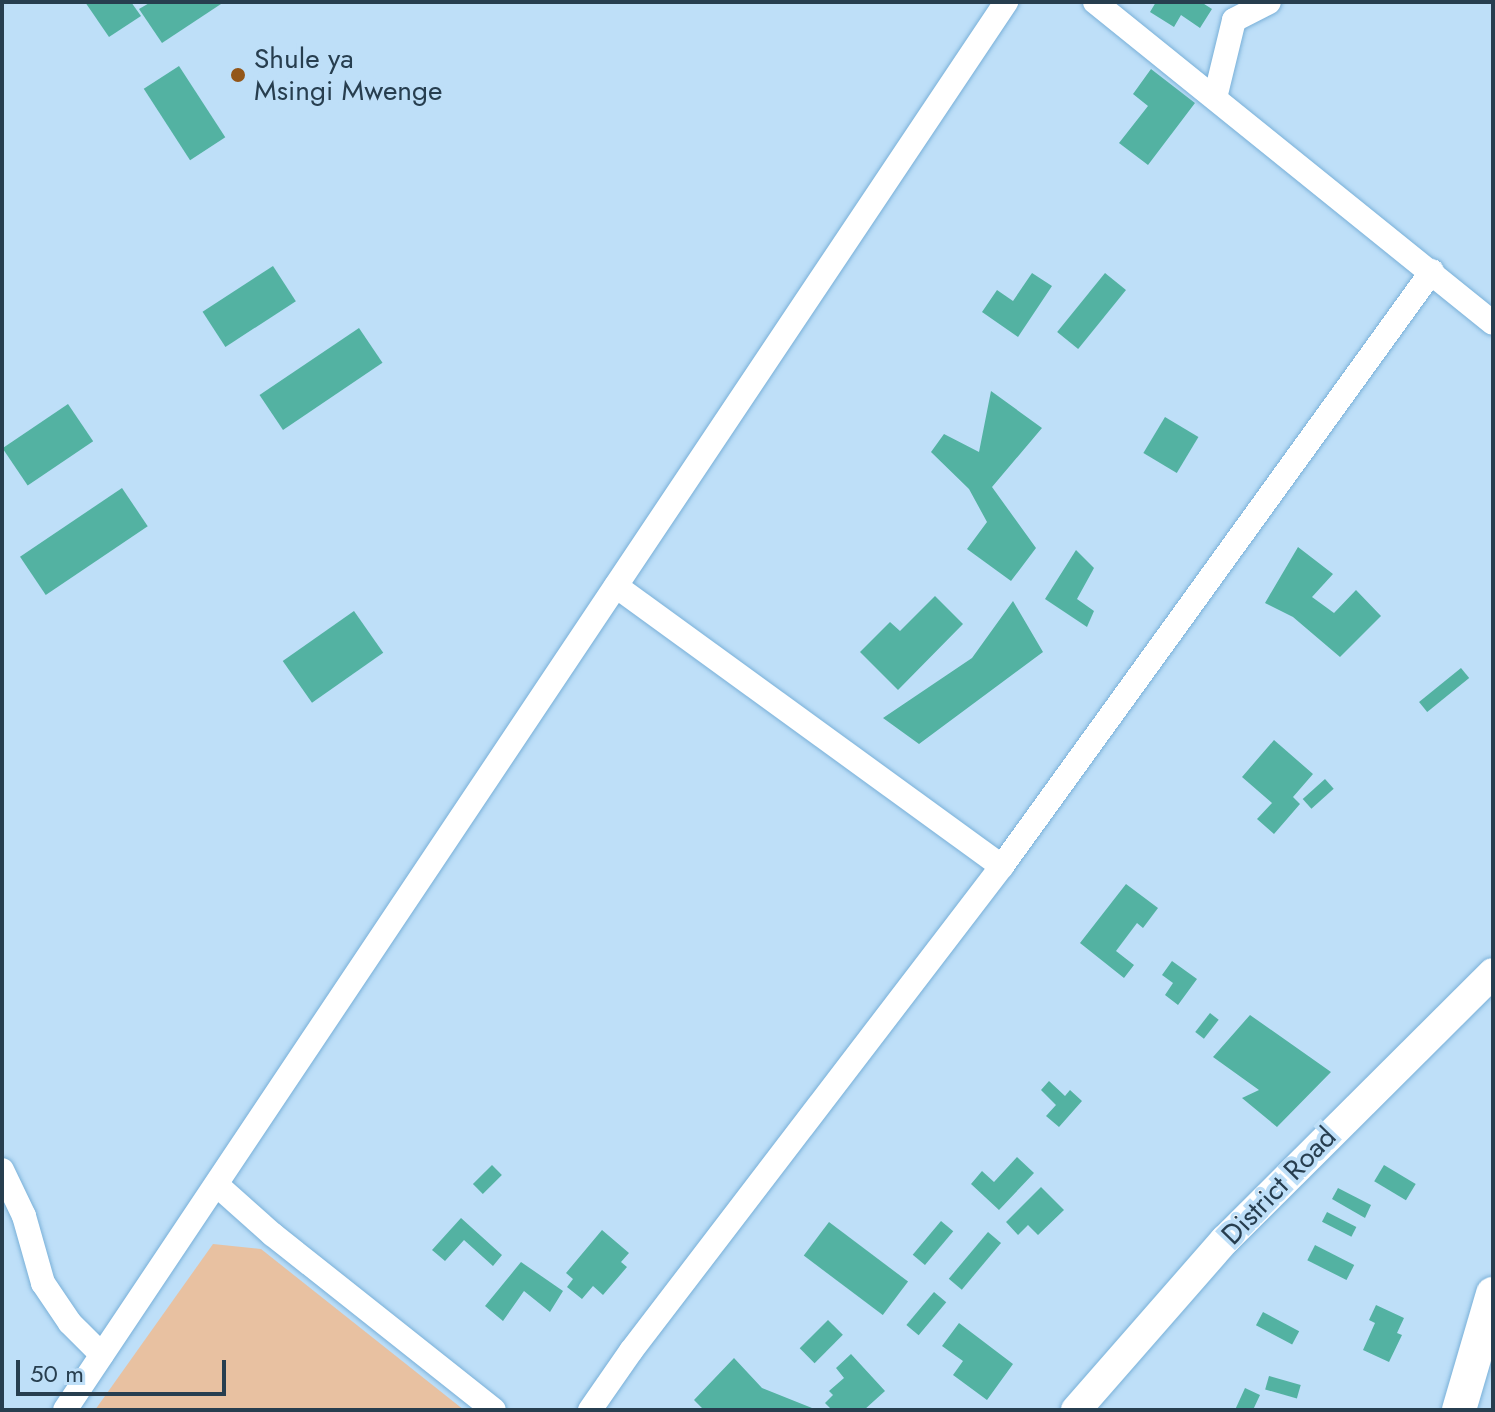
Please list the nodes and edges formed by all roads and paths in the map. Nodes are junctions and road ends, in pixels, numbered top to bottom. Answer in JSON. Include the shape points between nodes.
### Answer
{"nodes":[{"id":1,"x":1006,"y":2,"type":"edge"},
{"id":2,"x":1095,"y":2,"type":"edge"},
{"id":3,"x":1269,"y":2,"type":"edge"},
{"id":4,"x":1230,"y":11,"type":"edge"},
{"id":5,"x":1215,"y":98,"type":"junction"},
{"id":6,"x":1432,"y":271,"type":"junction"},
{"id":7,"x":1493,"y":323,"type":"edge"},
{"id":8,"x":616,"y":586,"type":"junction"},
{"id":9,"x":1002,"y":866,"type":"junction"},
{"id":10,"x":1493,"y":973,"type":"edge"},
{"id":11,"x":2,"y":1170,"type":"edge"},
{"id":12,"x":217,"y":1185,"type":"junction"},
{"id":13,"x":1493,"y":1294,"type":"edge"},
{"id":14,"x":102,"y":1355,"type":"junction"},
{"id":15,"x":65,"y":1410,"type":"edge"},
{"id":16,"x":494,"y":1410,"type":"edge"},
{"id":17,"x":590,"y":1410,"type":"edge"},
{"id":18,"x":1076,"y":1410,"type":"edge"},
{"id":19,"x":1459,"y":1410,"type":"edge"}],
"edges":[{"from":1,"to":8,"type":"street"},
{"from":2,"to":5,"type":"street"},
{"from":3,"to":4,"type":"street"},
{"from":4,"to":5,"type":"street"},
{"from":5,"to":6,"type":"street"},
{"from":6,"to":7,"type":"street"},
{"from":6,"to":9,"type":"street"},
{"from":8,"to":9,"type":"street"},
{"from":8,"to":12,"type":"street"},
{"from":9,"to":17,"type":"street"},
{"from":10,"to":18,"type":"street","name":"District Road","via":[[1225,1240]]},
{"from":11,"to":14,"type":"street","via":[[24,1216],[43,1283],[70,1323]]},
{"from":12,"to":14,"type":"street"},
{"from":12,"to":16,"type":"street"},
{"from":13,"to":19,"type":"main road"},
{"from":14,"to":15,"type":"street"}]}
